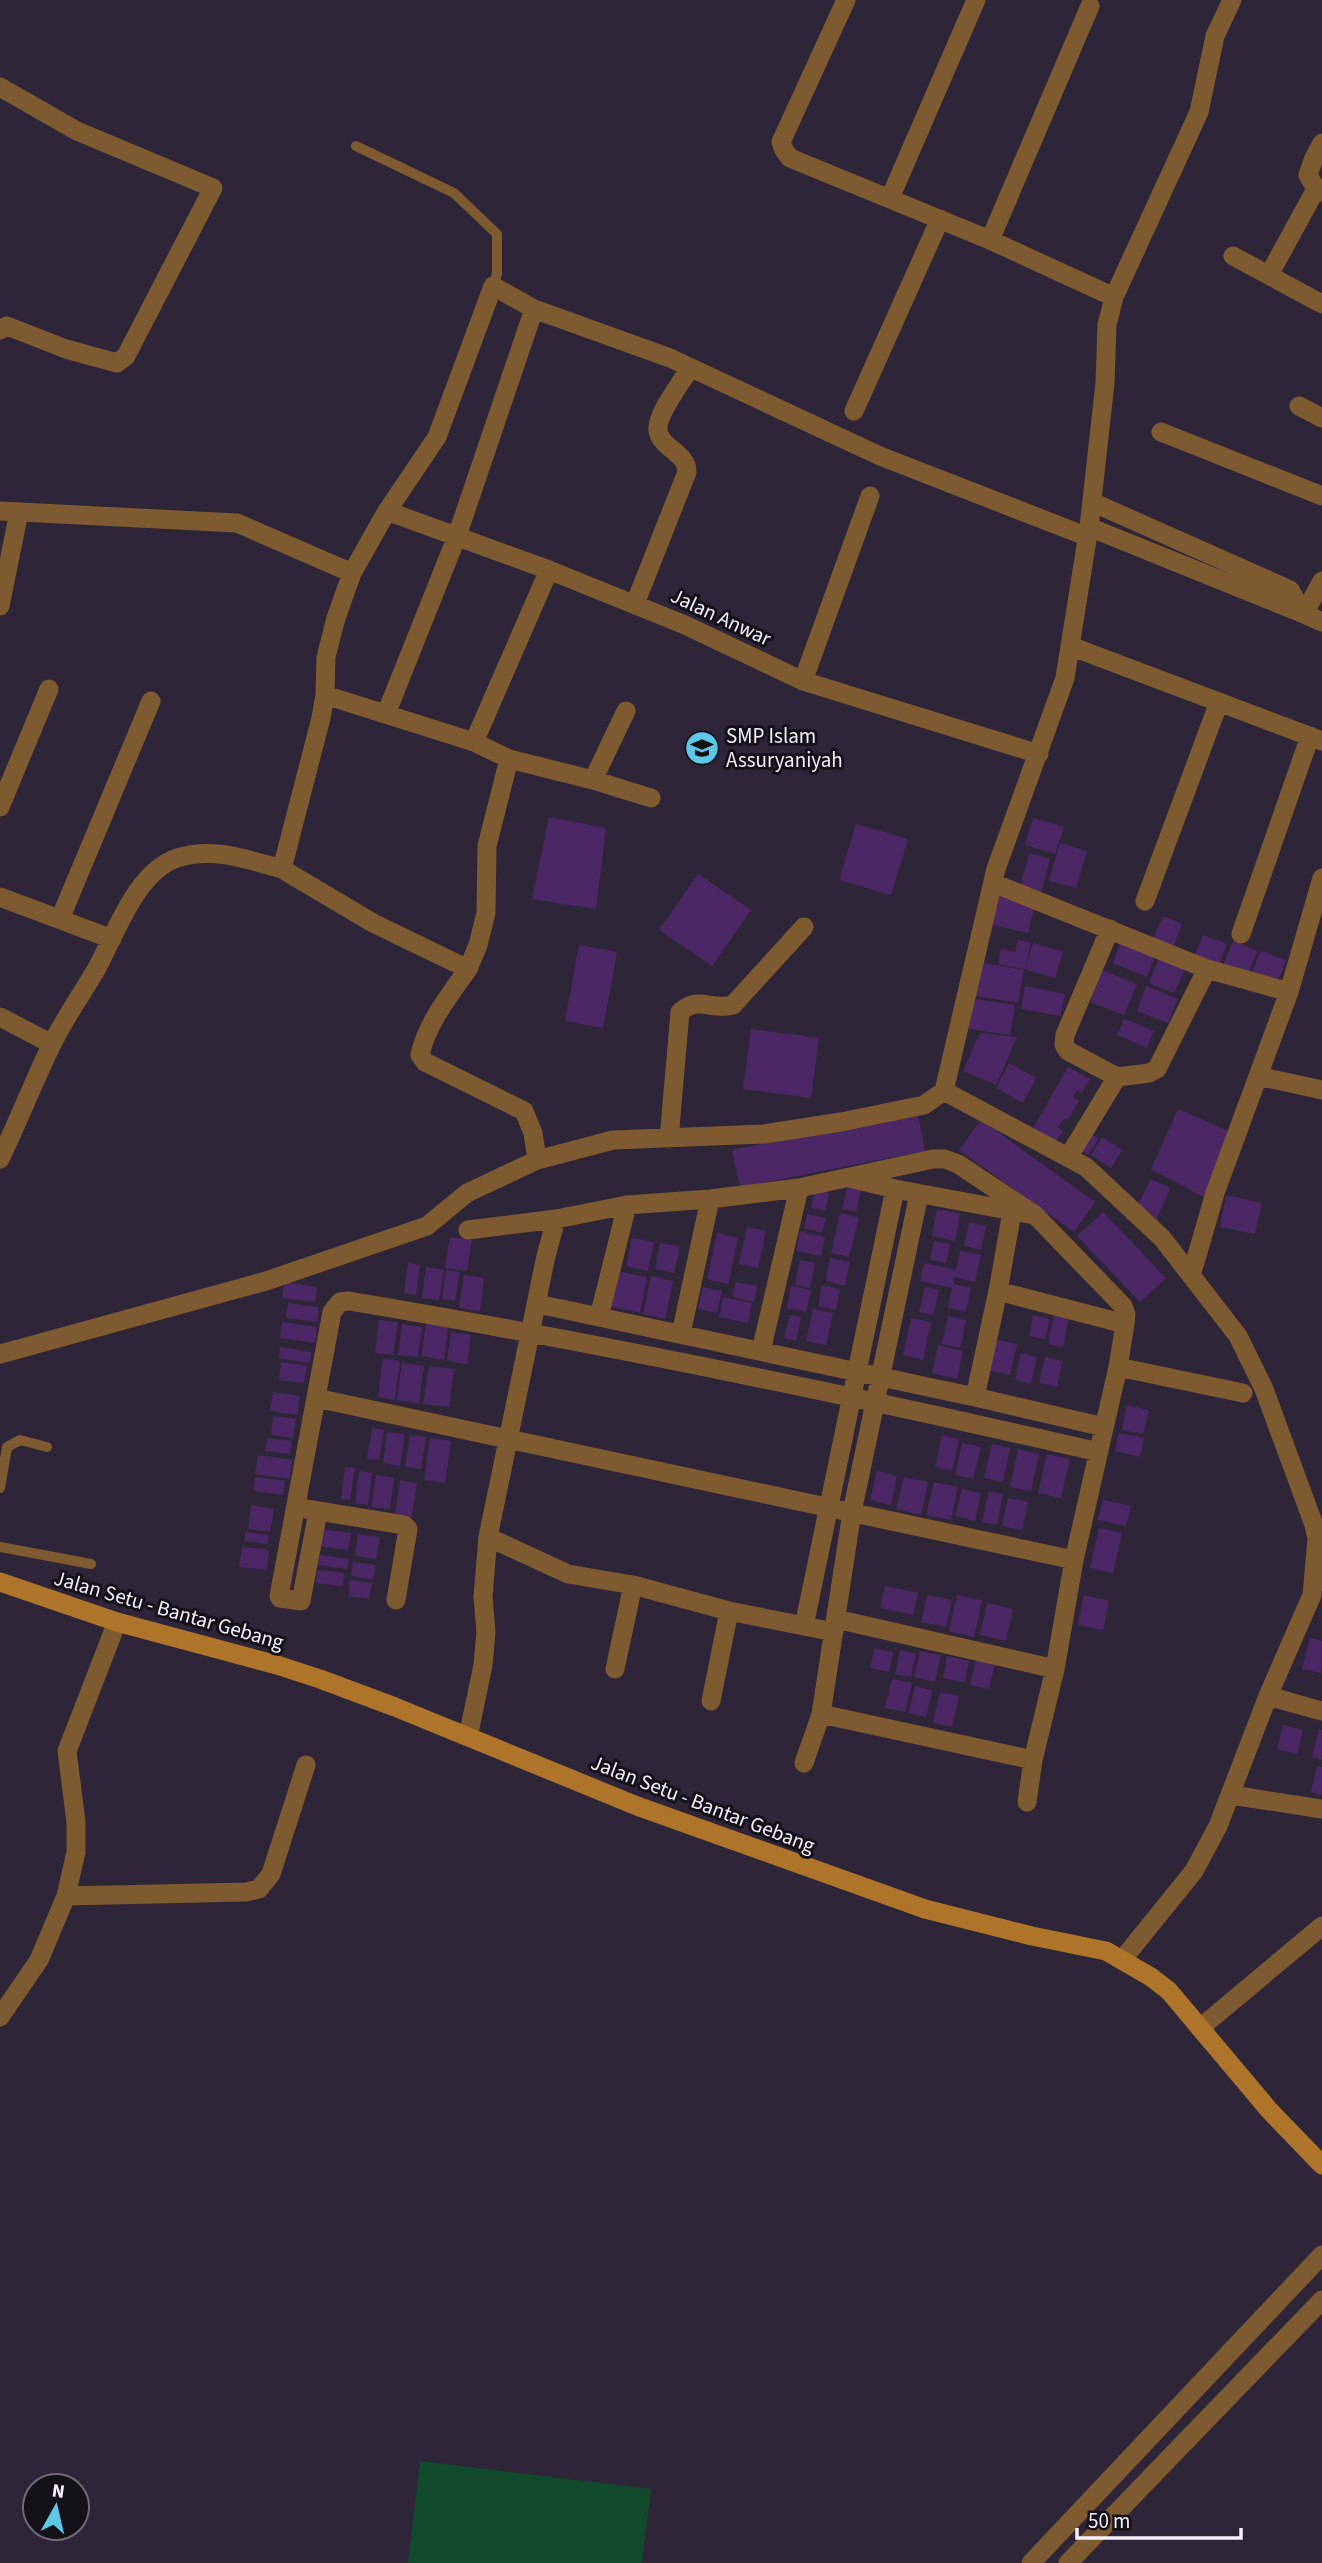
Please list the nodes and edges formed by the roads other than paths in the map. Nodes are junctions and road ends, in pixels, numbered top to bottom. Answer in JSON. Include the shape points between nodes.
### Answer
{"nodes":[{"id":1,"x":846,"y":0,"type":"edge"},
{"id":2,"x":976,"y":0,"type":"edge"},
{"id":3,"x":1232,"y":0,"type":"edge"},
{"id":4,"x":1090,"y":6,"type":"dead end"},
{"id":5,"x":0,"y":87,"type":"edge"},
{"id":6,"x":1322,"y":143,"type":"edge"},
{"id":7,"x":356,"y":146,"type":"dead end"},
{"id":8,"x":1319,"y":190,"type":"edge"},
{"id":9,"x":890,"y":198,"type":"junction"},
{"id":10,"x":940,"y":219,"type":"junction"},
{"id":11,"x":990,"y":240,"type":"junction"},
{"id":12,"x":1233,"y":256,"type":"dead end"},
{"id":13,"x":1269,"y":275,"type":"junction"},
{"id":14,"x":494,"y":286,"type":"junction"},
{"id":15,"x":1114,"y":297,"type":"junction"},
{"id":16,"x":1322,"y":304,"type":"edge"},
{"id":17,"x":534,"y":309,"type":"junction"},
{"id":18,"x":2,"y":327,"type":"edge"},
{"id":19,"x":690,"y":368,"type":"junction"},
{"id":20,"x":1299,"y":406,"type":"dead end"},
{"id":21,"x":854,"y":411,"type":"dead end"},
{"id":22,"x":1322,"y":418,"type":"edge"},
{"id":23,"x":1161,"y":432,"type":"dead end"},
{"id":24,"x":870,"y":496,"type":"dead end"},
{"id":25,"x":1322,"y":496,"type":"edge"},
{"id":26,"x":1092,"y":502,"type":"junction"},
{"id":27,"x":387,"y":511,"type":"junction"},
{"id":28,"x":9,"y":512,"type":"edge"},
{"id":29,"x":1089,"y":532,"type":"junction"},
{"id":30,"x":457,"y":536,"type":"junction"},
{"id":31,"x":549,"y":570,"type":"junction"},
{"id":32,"x":352,"y":573,"type":"junction"},
{"id":33,"x":1322,"y":581,"type":"edge"},
{"id":34,"x":635,"y":604,"type":"junction"},
{"id":35,"x":0,"y":606,"type":"edge"},
{"id":36,"x":1313,"y":618,"type":"edge"},
{"id":37,"x":1070,"y":646,"type":"junction"},
{"id":38,"x":803,"y":681,"type":"junction"},
{"id":39,"x":49,"y":689,"type":"dead end"},
{"id":40,"x":325,"y":695,"type":"junction"},
{"id":41,"x":151,"y":701,"type":"dead end"},
{"id":42,"x":1219,"y":702,"type":"junction"},
{"id":43,"x":626,"y":711,"type":"dead end"},
{"id":44,"x":386,"y":714,"type":"junction"},
{"id":45,"x":1316,"y":738,"type":"edge"},
{"id":46,"x":474,"y":742,"type":"junction"},
{"id":47,"x":1039,"y":754,"type":"junction"},
{"id":48,"x":509,"y":759,"type":"junction"},
{"id":49,"x":593,"y":780,"type":"junction"},
{"id":50,"x":651,"y":798,"type":"dead end"},
{"id":51,"x":0,"y":807,"type":"edge"},
{"id":52,"x":282,"y":869,"type":"junction"},
{"id":53,"x":1322,"y":878,"type":"edge"},
{"id":54,"x":993,"y":883,"type":"junction"},
{"id":55,"x":0,"y":897,"type":"edge"},
{"id":56,"x":1145,"y":901,"type":"dead end"},
{"id":57,"x":60,"y":919,"type":"junction"},
{"id":58,"x":804,"y":927,"type":"dead end"},
{"id":59,"x":1110,"y":929,"type":"junction"},
{"id":60,"x":1241,"y":934,"type":"dead end"},
{"id":61,"x":112,"y":939,"type":"junction"},
{"id":62,"x":468,"y":969,"type":"junction"},
{"id":63,"x":1208,"y":970,"type":"junction"},
{"id":64,"x":1289,"y":992,"type":"junction"},
{"id":65,"x":0,"y":1017,"type":"edge"},
{"id":66,"x":52,"y":1044,"type":"junction"},
{"id":67,"x":1258,"y":1076,"type":"junction"},
{"id":68,"x":1117,"y":1077,"type":"junction"},
{"id":69,"x":1322,"y":1090,"type":"edge"},
{"id":70,"x":944,"y":1091,"type":"junction"},
{"id":71,"x":669,"y":1139,"type":"junction"},
{"id":72,"x":1069,"y":1156,"type":"junction"},
{"id":73,"x":0,"y":1159,"type":"edge"},
{"id":74,"x":537,"y":1160,"type":"junction"},
{"id":75,"x":845,"y":1177,"type":"junction"},
{"id":76,"x":799,"y":1188,"type":"junction"},
{"id":77,"x":895,"y":1189,"type":"junction"},
{"id":78,"x":919,"y":1194,"type":"junction"},
{"id":79,"x":710,"y":1199,"type":"junction"},
{"id":80,"x":627,"y":1205,"type":"junction"},
{"id":81,"x":1012,"y":1212,"type":"junction"},
{"id":82,"x":1035,"y":1215,"type":"junction"},
{"id":83,"x":556,"y":1219,"type":"junction"},
{"id":84,"x":468,"y":1230,"type":"dead end"},
{"id":85,"x":1191,"y":1276,"type":"junction"},
{"id":86,"x":998,"y":1291,"type":"junction"},
{"id":87,"x":538,"y":1304,"type":"junction"},
{"id":88,"x":599,"y":1317,"type":"junction"},
{"id":89,"x":1125,"y":1324,"type":"junction"},
{"id":90,"x":532,"y":1332,"type":"junction"},
{"id":91,"x":681,"y":1334,"type":"junction"},
{"id":92,"x":761,"y":1351,"type":"junction"},
{"id":93,"x":0,"y":1354,"type":"edge"},
{"id":94,"x":1118,"y":1367,"type":"junction"},
{"id":95,"x":857,"y":1372,"type":"junction"},
{"id":96,"x":880,"y":1377,"type":"junction"},
{"id":97,"x":1243,"y":1393,"type":"dead end"},
{"id":98,"x":852,"y":1396,"type":"junction"},
{"id":99,"x":975,"y":1396,"type":"junction"},
{"id":100,"x":316,"y":1398,"type":"junction"},
{"id":101,"x":876,"y":1401,"type":"junction"},
{"id":102,"x":1104,"y":1427,"type":"junction"},
{"id":103,"x":508,"y":1439,"type":"junction"},
{"id":104,"x":47,"y":1447,"type":"dead end"},
{"id":105,"x":1099,"y":1452,"type":"junction"},
{"id":106,"x":0,"y":1488,"type":"edge"},
{"id":107,"x":827,"y":1506,"type":"junction"},
{"id":108,"x":295,"y":1507,"type":"junction"},
{"id":109,"x":318,"y":1512,"type":"junction"},
{"id":110,"x":852,"y":1512,"type":"junction"},
{"id":111,"x":1318,"y":1523,"type":"edge"},
{"id":112,"x":488,"y":1537,"type":"junction"},
{"id":113,"x":0,"y":1547,"type":"edge"},
{"id":114,"x":1074,"y":1560,"type":"junction"},
{"id":115,"x":91,"y":1564,"type":"dead end"},
{"id":116,"x":0,"y":1582,"type":"edge"},
{"id":117,"x":633,"y":1585,"type":"junction"},
{"id":118,"x":396,"y":1600,"type":"dead end"},
{"id":119,"x":729,"y":1611,"type":"junction"},
{"id":120,"x":1302,"y":1618,"type":"junction"},
{"id":121,"x":117,"y":1622,"type":"junction"},
{"id":122,"x":1322,"y":1623,"type":"edge"},
{"id":123,"x":835,"y":1625,"type":"junction"},
{"id":124,"x":804,"y":1626,"type":"junction"},
{"id":125,"x":615,"y":1669,"type":"dead end"},
{"id":126,"x":1055,"y":1670,"type":"junction"},
{"id":127,"x":1268,"y":1696,"type":"junction"},
{"id":128,"x":711,"y":1701,"type":"dead end"},
{"id":129,"x":1322,"y":1712,"type":"edge"},
{"id":130,"x":821,"y":1714,"type":"junction"},
{"id":131,"x":468,"y":1737,"type":"junction"},
{"id":132,"x":1033,"y":1760,"type":"junction"},
{"id":133,"x":804,"y":1763,"type":"dead end"},
{"id":134,"x":306,"y":1765,"type":"dead end"},
{"id":135,"x":1231,"y":1795,"type":"junction"},
{"id":136,"x":1027,"y":1802,"type":"dead end"},
{"id":137,"x":1322,"y":1809,"type":"edge"},
{"id":138,"x":66,"y":1896,"type":"junction"},
{"id":139,"x":1322,"y":1926,"type":"edge"},
{"id":140,"x":1122,"y":1961,"type":"junction"},
{"id":141,"x":0,"y":2017,"type":"edge"},
{"id":142,"x":1200,"y":2028,"type":"junction"},
{"id":143,"x":1322,"y":2165,"type":"edge"},
{"id":144,"x":1322,"y":2255,"type":"edge"},
{"id":145,"x":1322,"y":2300,"type":"edge"},
{"id":146,"x":1031,"y":2563,"type":"edge"},
{"id":147,"x":1068,"y":2563,"type":"edge"}],
"edges":[{"from":1,"to":9,"type":"street","via":[[781,142],[790,158]]},
{"from":2,"to":9,"type":"street"},
{"from":3,"to":15,"type":"street","via":[[1215,36],[1199,111]]},
{"from":4,"to":11,"type":"street"},
{"from":5,"to":18,"type":"street","via":[[77,131],[213,188],[126,356],[117,363]]},
{"from":6,"to":8,"type":"street","via":[[1308,175]]},
{"from":7,"to":14,"type":"lane","via":[[454,193],[497,234]]},
{"from":8,"to":13,"type":"street"},
{"from":9,"to":10,"type":"street"},
{"from":10,"to":11,"type":"street"},
{"from":10,"to":21,"type":"street"},
{"from":11,"to":15,"type":"street"},
{"from":12,"to":13,"type":"street"},
{"from":13,"to":16,"type":"street"},
{"from":14,"to":17,"type":"street"},
{"from":14,"to":27,"type":"street","via":[[437,437]]},
{"from":15,"to":26,"type":"street","via":[[1107,324]]},
{"from":17,"to":19,"type":"street"},
{"from":17,"to":30,"type":"street"},
{"from":19,"to":29,"type":"street","via":[[880,456]]},
{"from":19,"to":34,"type":"street","via":[[657,429],[660,438],[684,461],[687,472]]},
{"from":20,"to":22,"type":"street"},
{"from":23,"to":25,"type":"street"},
{"from":24,"to":38,"type":"street"},
{"from":26,"to":29,"type":"street"},
{"from":26,"to":36,"type":"street","via":[[1290,590]]},
{"from":27,"to":30,"type":"street","name":"Jalan Anwar"},
{"from":27,"to":32,"type":"street"},
{"from":28,"to":32,"type":"street","via":[[237,523]]},
{"from":28,"to":35,"type":"street"},
{"from":29,"to":36,"type":"street"},
{"from":29,"to":37,"type":"street"},
{"from":30,"to":31,"type":"street","name":"Jalan Anwar"},
{"from":30,"to":44,"type":"street"},
{"from":31,"to":34,"type":"street","name":"Jalan Anwar"},
{"from":31,"to":46,"type":"street"},
{"from":32,"to":40,"type":"street","via":[[326,657]]},
{"from":33,"to":36,"type":"street"},
{"from":34,"to":38,"type":"street","name":"Jalan Anwar"},
{"from":37,"to":42,"type":"street"},
{"from":37,"to":47,"type":"street","via":[[1065,678]]},
{"from":38,"to":47,"type":"street","name":"Jalan Anwar"},
{"from":39,"to":51,"type":"street"},
{"from":40,"to":44,"type":"street"},
{"from":40,"to":52,"type":"street"},
{"from":41,"to":57,"type":"street"},
{"from":42,"to":45,"type":"street"},
{"from":42,"to":56,"type":"street"},
{"from":43,"to":49,"type":"street"},
{"from":44,"to":46,"type":"street"},
{"from":45,"to":60,"type":"street"},
{"from":46,"to":48,"type":"street"},
{"from":47,"to":54,"type":"street"},
{"from":48,"to":49,"type":"street"},
{"from":48,"to":62,"type":"street","via":[[487,846],[486,913]]},
{"from":49,"to":50,"type":"street"},
{"from":52,"to":61,"type":"street","via":[[226,853],[176,858],[150,876],[132,899]]},
{"from":52,"to":62,"type":"street","via":[[373,923]]},
{"from":53,"to":64,"type":"street"},
{"from":54,"to":59,"type":"street"},
{"from":54,"to":70,"type":"street"},
{"from":55,"to":57,"type":"street"},
{"from":57,"to":61,"type":"street"},
{"from":58,"to":71,"type":"street","via":[[733,1005],[718,1009],[697,1003],[680,1012]]},
{"from":59,"to":63,"type":"street"},
{"from":59,"to":68,"type":"street","via":[[1064,1045]]},
{"from":61,"to":66,"type":"street"},
{"from":62,"to":74,"type":"street","via":[[423,1040],[420,1055],[425,1062],[524,1111]]},
{"from":63,"to":64,"type":"street"},
{"from":63,"to":68,"type":"street","via":[[1157,1069]]},
{"from":64,"to":67,"type":"street"},
{"from":65,"to":66,"type":"street"},
{"from":66,"to":73,"type":"street"},
{"from":67,"to":69,"type":"street"},
{"from":67,"to":85,"type":"street"},
{"from":68,"to":72,"type":"street"},
{"from":70,"to":71,"type":"street","via":[[924,1105],[841,1122],[764,1134]]},
{"from":70,"to":72,"type":"street"},
{"from":71,"to":74,"type":"street","via":[[613,1140]]},
{"from":72,"to":85,"type":"street","via":[[1162,1238]]},
{"from":74,"to":93,"type":"street","via":[[467,1193],[427,1226],[266,1280]]},
{"from":75,"to":76,"type":"street"},
{"from":75,"to":77,"type":"street"},
{"from":75,"to":82,"type":"street","via":[[945,1159]]},
{"from":76,"to":79,"type":"street"},
{"from":76,"to":92,"type":"street"},
{"from":77,"to":78,"type":"street"},
{"from":77,"to":95,"type":"street"},
{"from":78,"to":81,"type":"street"},
{"from":78,"to":96,"type":"street"},
{"from":79,"to":80,"type":"street"},
{"from":79,"to":91,"type":"street"},
{"from":80,"to":83,"type":"street"},
{"from":80,"to":88,"type":"street"},
{"from":81,"to":82,"type":"street"},
{"from":81,"to":86,"type":"street"},
{"from":82,"to":89,"type":"street","via":[[1123,1306]]},
{"from":83,"to":84,"type":"street"},
{"from":83,"to":87,"type":"street"},
{"from":85,"to":111,"type":"street","via":[[1238,1336]]},
{"from":86,"to":89,"type":"street"},
{"from":86,"to":99,"type":"street"},
{"from":87,"to":88,"type":"street"},
{"from":87,"to":90,"type":"street"},
{"from":88,"to":91,"type":"street"},
{"from":89,"to":94,"type":"street"},
{"from":90,"to":98,"type":"street"},
{"from":90,"to":100,"type":"street","via":[[340,1302],[332,1312]]},
{"from":90,"to":103,"type":"street"},
{"from":91,"to":92,"type":"street"},
{"from":92,"to":95,"type":"street"},
{"from":94,"to":97,"type":"street"},
{"from":94,"to":102,"type":"street"},
{"from":95,"to":96,"type":"street"},
{"from":95,"to":98,"type":"street"},
{"from":96,"to":99,"type":"street"},
{"from":96,"to":101,"type":"street"},
{"from":98,"to":101,"type":"street"},
{"from":98,"to":107,"type":"street"},
{"from":99,"to":102,"type":"street"},
{"from":100,"to":103,"type":"street"},
{"from":100,"to":108,"type":"street"},
{"from":101,"to":105,"type":"street"},
{"from":101,"to":110,"type":"street"},
{"from":102,"to":105,"type":"street"},
{"from":103,"to":107,"type":"street"},
{"from":103,"to":112,"type":"street"},
{"from":104,"to":106,"type":"lane","via":[[20,1440],[7,1447]]},
{"from":105,"to":114,"type":"street"},
{"from":107,"to":110,"type":"street"},
{"from":107,"to":124,"type":"street"},
{"from":108,"to":109,"type":"street"},
{"from":108,"to":109,"type":"street","via":[[280,1598],[301,1601]]},
{"from":109,"to":118,"type":"street","via":[[400,1522],[408,1529]]},
{"from":110,"to":114,"type":"street"},
{"from":110,"to":123,"type":"street"},
{"from":111,"to":120,"type":"street","via":[[1312,1595]]},
{"from":112,"to":117,"type":"street","via":[[568,1574]]},
{"from":112,"to":131,"type":"street","via":[[483,1664]]},
{"from":113,"to":115,"type":"lane"},
{"from":114,"to":126,"type":"street"},
{"from":116,"to":121,"type":"main road","name":"Jalan Setu - Bantar Gebang"},
{"from":117,"to":119,"type":"street"},
{"from":117,"to":125,"type":"street"},
{"from":119,"to":124,"type":"street"},
{"from":119,"to":128,"type":"street"},
{"from":120,"to":122,"type":"street"},
{"from":120,"to":127,"type":"street"},
{"from":121,"to":131,"type":"main road","name":"Jalan Setu - Bantar Gebang","via":[[310,1676]]},
{"from":121,"to":138,"type":"street","via":[[67,1751],[76,1852]]},
{"from":123,"to":124,"type":"street"},
{"from":123,"to":126,"type":"street"},
{"from":123,"to":130,"type":"street"},
{"from":126,"to":132,"type":"street"},
{"from":127,"to":129,"type":"street"},
{"from":127,"to":135,"type":"street"},
{"from":130,"to":132,"type":"street"},
{"from":130,"to":133,"type":"street"},
{"from":131,"to":140,"type":"main road","name":"Jalan Setu - Bantar Gebang","via":[[637,1806],[925,1909],[1106,1951]]},
{"from":132,"to":136,"type":"street"},
{"from":134,"to":138,"type":"street","via":[[271,1874],[259,1889]]},
{"from":135,"to":137,"type":"street"},
{"from":135,"to":140,"type":"street","via":[[1194,1871]]},
{"from":138,"to":141,"type":"street","via":[[39,1960]]},
{"from":139,"to":142,"type":"street"},
{"from":140,"to":142,"type":"main road","name":"Jalan Setu - Bantar Gebang","via":[[1169,1991]]},
{"from":142,"to":143,"type":"main road","name":"Jalan Setu - Bantar Gebang"},
{"from":144,"to":146,"type":"street"},
{"from":145,"to":147,"type":"street"}]}
